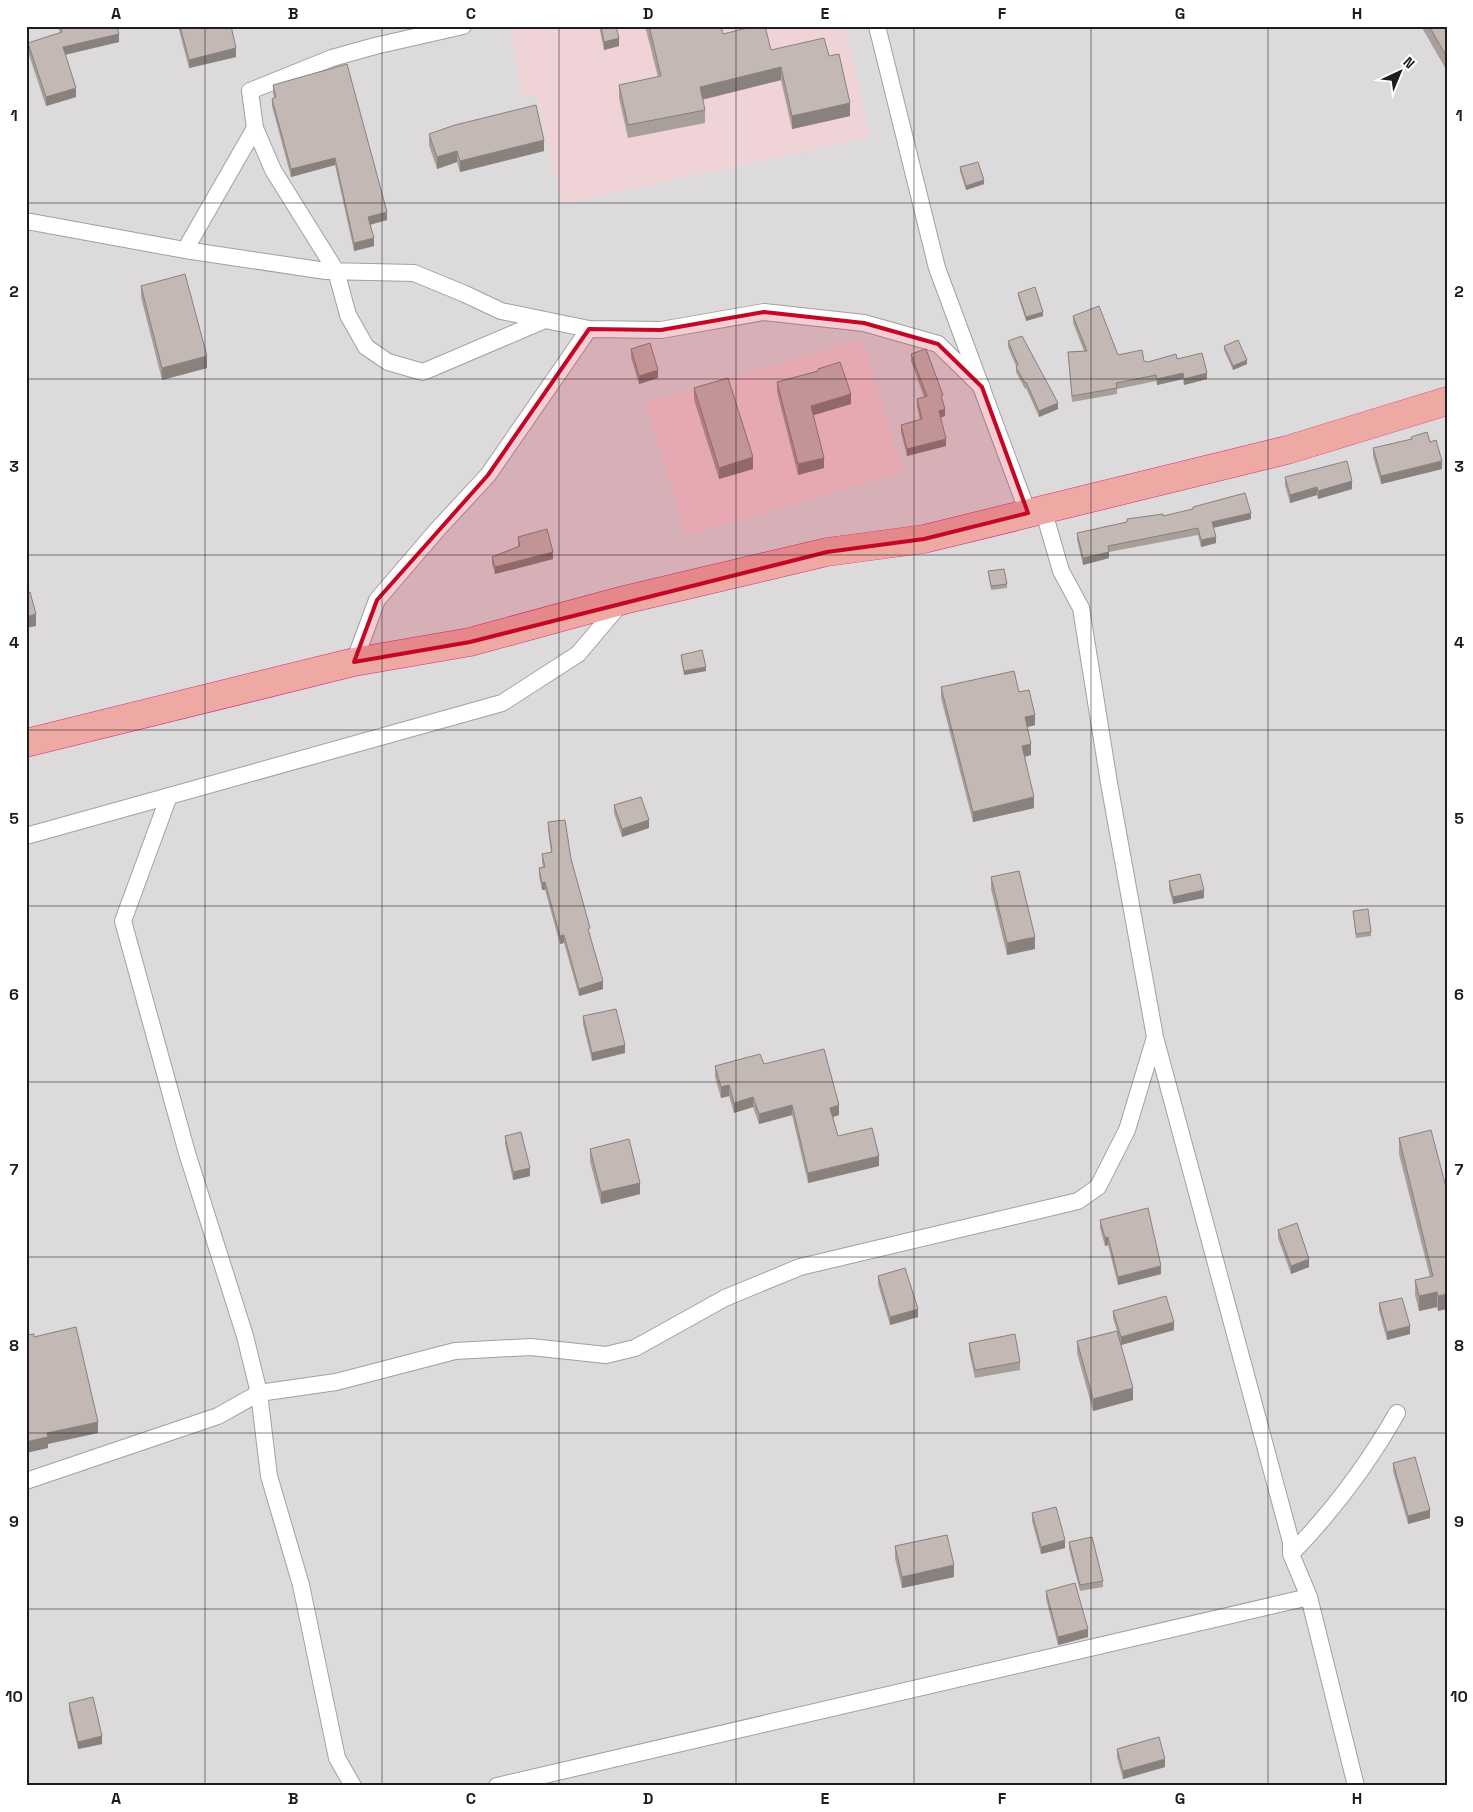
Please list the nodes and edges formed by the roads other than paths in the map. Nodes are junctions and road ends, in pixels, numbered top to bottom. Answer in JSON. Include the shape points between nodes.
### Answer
{"nodes":[{"id":1,"x":463,"y":26,"type":"edge"},
{"id":2,"x":877,"y":26,"type":"edge"},
{"id":3,"x":255,"y":128,"type":"junction"},
{"id":4,"x":26,"y":220,"type":"edge"},
{"id":5,"x":186,"y":250,"type":"junction"},
{"id":6,"x":336,"y":271,"type":"junction"},
{"id":7,"x":545,"y":320,"type":"junction"},
{"id":8,"x":590,"y":329,"type":"junction"},
{"id":9,"x":982,"y":387,"type":"junction"},
{"id":10,"x":1447,"y":401,"type":"edge"},
{"id":11,"x":1036,"y":511,"type":"junction"},
{"id":12,"x":624,"y":600,"type":"junction"},
{"id":13,"x":354,"y":662,"type":"junction"},
{"id":14,"x":26,"y":743,"type":"edge"},
{"id":15,"x":170,"y":796,"type":"junction"},
{"id":16,"x":26,"y":836,"type":"edge"},
{"id":17,"x":1155,"y":1037,"type":"junction"},
{"id":18,"x":259,"y":1393,"type":"junction"},
{"id":19,"x":1397,"y":1412,"type":"dead end"},
{"id":20,"x":26,"y":1481,"type":"edge"},
{"id":21,"x":1291,"y":1554,"type":"junction"},
{"id":22,"x":1309,"y":1597,"type":"junction"},
{"id":23,"x":353,"y":1786,"type":"edge"},
{"id":24,"x":498,"y":1786,"type":"edge"},
{"id":25,"x":1356,"y":1786,"type":"edge"}],
"edges":[{"from":1,"to":3,"type":"street","via":[[332,58],[250,90]]},
{"from":2,"to":9,"type":"street","via":[[937,268]]},
{"from":3,"to":5,"type":"street"},
{"from":3,"to":6,"type":"street","via":[[273,170]]},
{"from":4,"to":5,"type":"street"},
{"from":5,"to":6,"type":"street"},
{"from":6,"to":7,"type":"street","via":[[414,273],[501,311]]},
{"from":6,"to":7,"type":"street","via":[[348,315],[366,347],[388,362],[423,372]]},
{"from":7,"to":8,"type":"street"},
{"from":8,"to":9,"type":"street","via":[[661,330],[764,312],[864,323],[938,344]]},
{"from":8,"to":13,"type":"street","via":[[488,475],[377,600]]},
{"from":9,"to":11,"type":"street"},
{"from":10,"to":11,"type":"highway","via":[[1287,450]]},
{"from":11,"to":12,"type":"highway","via":[[924,539],[827,552]]},
{"from":11,"to":17,"type":"street","via":[[1061,571],[1081,608]]},
{"from":12,"to":13,"type":"highway","via":[[470,642]]},
{"from":12,"to":15,"type":"street","via":[[578,654],[502,703]]},
{"from":13,"to":14,"type":"highway"},
{"from":15,"to":16,"type":"street"},
{"from":15,"to":18,"type":"street","via":[[124,921],[187,1152],[245,1336]]},
{"from":17,"to":18,"type":"street","via":[[1127,1130],[1098,1187],[1078,1201],[800,1267],[725,1298],[635,1348],[606,1355],[531,1347],[455,1352],[336,1382]]},
{"from":17,"to":21,"type":"street","via":[[1292,1542]]},
{"from":18,"to":20,"type":"street","via":[[218,1416]]},
{"from":18,"to":23,"type":"street","via":[[269,1476],[301,1584],[337,1758]]},
{"from":19,"to":21,"type":"street","via":[[1380,1443],[1351,1482],[1316,1528]]},
{"from":21,"to":22,"type":"street"},
{"from":22,"to":24,"type":"street"},
{"from":22,"to":25,"type":"street"}]}
